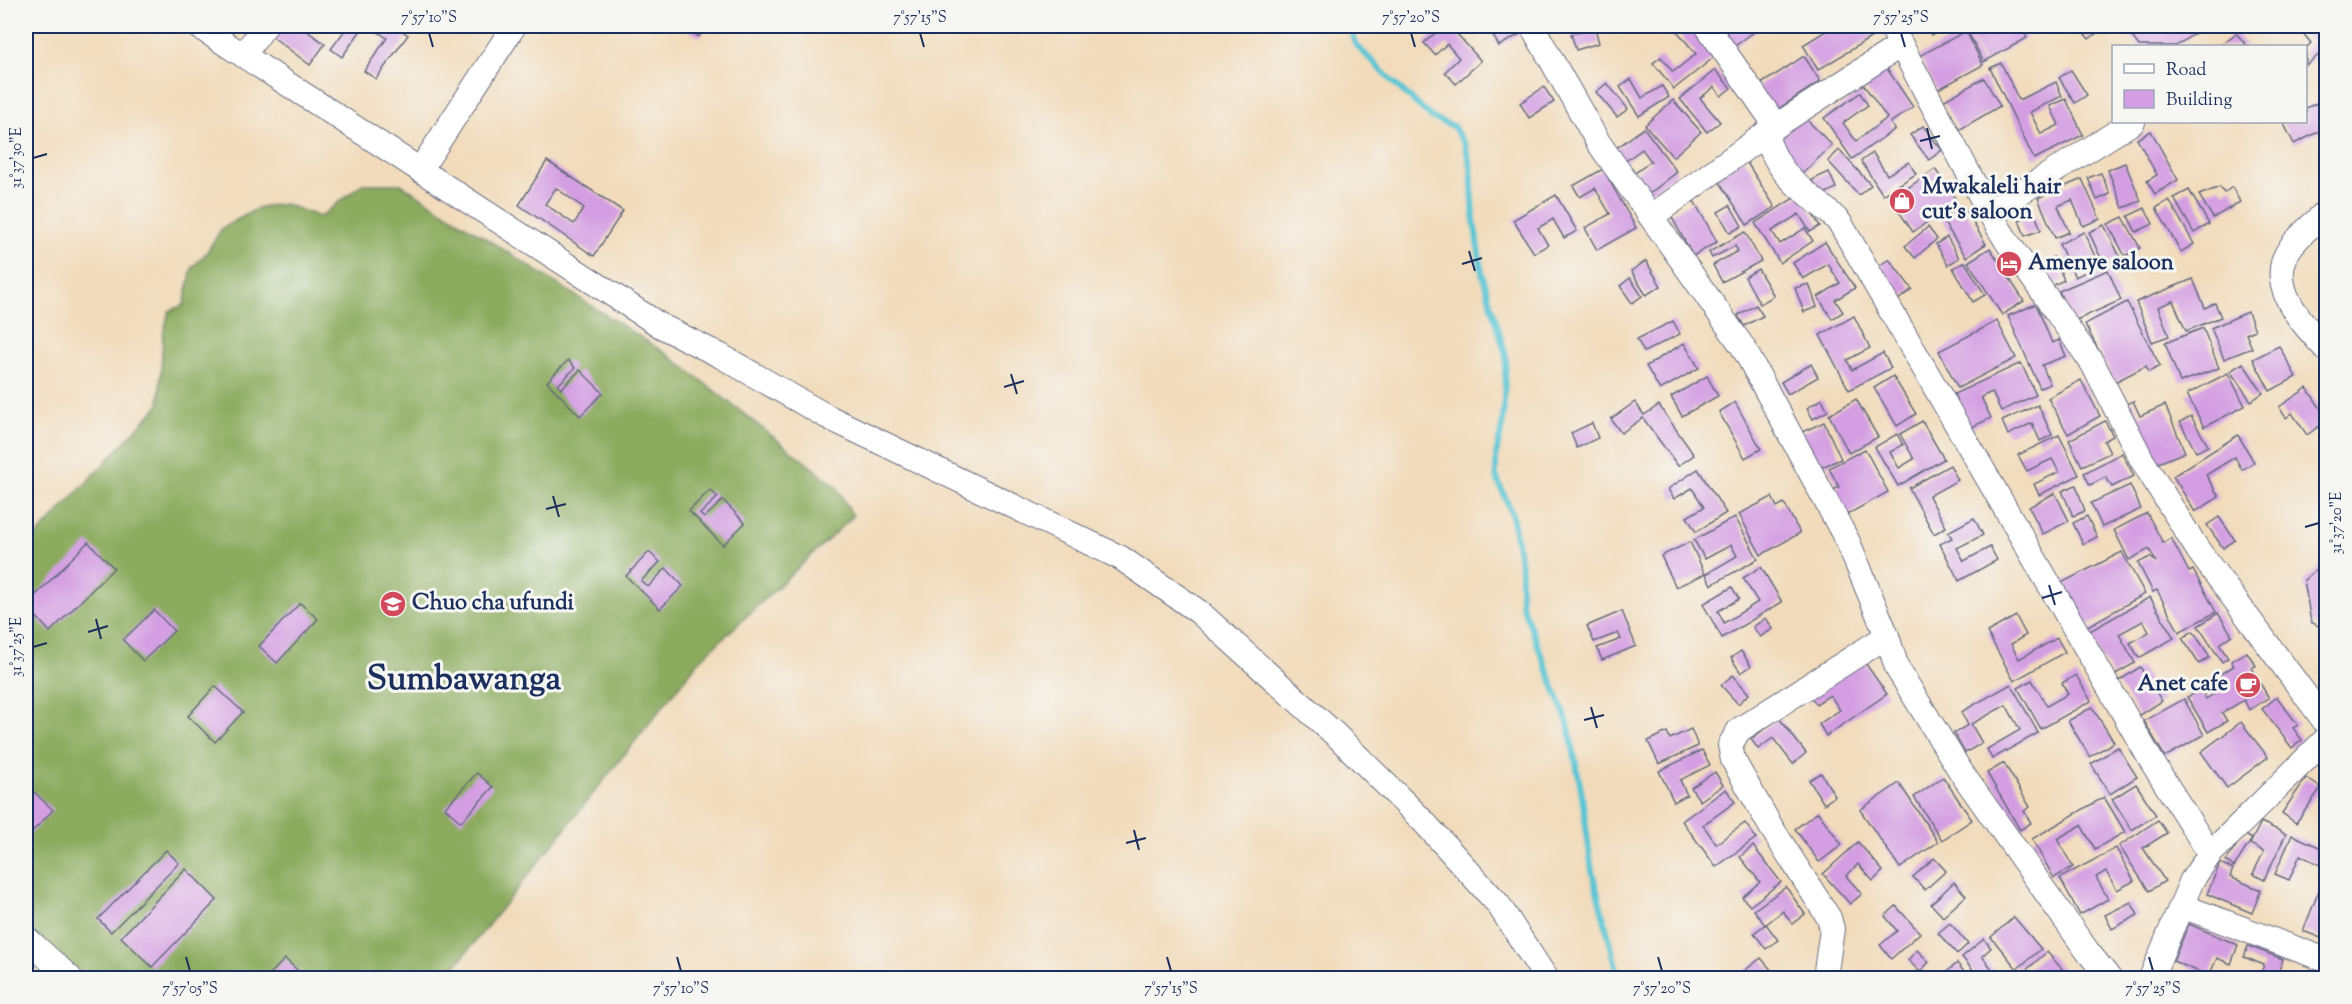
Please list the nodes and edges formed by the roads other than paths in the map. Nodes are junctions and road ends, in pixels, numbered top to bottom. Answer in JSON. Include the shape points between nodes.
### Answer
{"nodes":[{"id":1,"x":198,"y":26,"type":"edge"},
{"id":2,"x":265,"y":26,"type":"edge"},
{"id":3,"x":514,"y":26,"type":"edge"},
{"id":4,"x":1532,"y":26,"type":"edge"},
{"id":5,"x":1707,"y":26,"type":"edge"},
{"id":6,"x":1896,"y":35,"type":"edge"},
{"id":7,"x":244,"y":54,"type":"junction"},
{"id":8,"x":2131,"y":123,"type":"edge"},
{"id":9,"x":1771,"y":130,"type":"junction"},
{"id":10,"x":420,"y":170,"type":"junction"},
{"id":11,"x":2326,"y":211,"type":"edge"},
{"id":12,"x":1989,"y":212,"type":"junction"},
{"id":13,"x":1651,"y":218,"type":"junction"},
{"id":14,"x":2326,"y":349,"type":"edge"},
{"id":15,"x":1887,"y":636,"type":"junction"},
{"id":16,"x":2326,"y":723,"type":"edge"},
{"id":17,"x":2326,"y":739,"type":"edge"},
{"id":18,"x":2210,"y":854,"type":"junction"},
{"id":19,"x":2182,"y":906,"type":"junction"},
{"id":20,"x":26,"y":938,"type":"edge"},
{"id":21,"x":2326,"y":960,"type":"edge"},
{"id":22,"x":70,"y":978,"type":"edge"},
{"id":23,"x":1546,"y":978,"type":"edge"},
{"id":24,"x":1825,"y":978,"type":"edge"},
{"id":25,"x":2109,"y":978,"type":"edge"},
{"id":26,"x":2151,"y":978,"type":"edge"}],
"edges":[{"from":1,"to":7,"type":"street"},
{"from":2,"to":7,"type":"street"},
{"from":3,"to":10,"type":"street"},
{"from":4,"to":13,"type":"street","via":[[1598,142]]},
{"from":5,"to":9,"type":"street"},
{"from":6,"to":9,"type":"street"},
{"from":6,"to":12,"type":"street"},
{"from":7,"to":10,"type":"street"},
{"from":8,"to":12,"type":"street"},
{"from":9,"to":13,"type":"street"},
{"from":9,"to":18,"type":"street","via":[[1780,165],[1840,223],[2146,752]]},
{"from":10,"to":23,"type":"street","via":[[661,326],[826,416],[1121,558],[1198,612],[1338,737],[1423,821],[1498,904]]},
{"from":11,"to":14,"type":"street","via":[[2289,249],[2282,267],[2284,289],[2293,310]]},
{"from":12,"to":16,"type":"street","via":[[2093,364],[2142,460],[2198,550]]},
{"from":13,"to":15,"type":"street","via":[[1743,347],[1848,542]]},
{"from":15,"to":24,"type":"street","via":[[1739,730],[1730,745],[1733,760],[1771,827],[1829,918],[1832,930]]},
{"from":15,"to":25,"type":"street","via":[[1897,668],[1961,772]]},
{"from":17,"to":18,"type":"street"},
{"from":18,"to":19,"type":"street","via":[[2192,880]]},
{"from":19,"to":21,"type":"street"},
{"from":19,"to":26,"type":"street"},
{"from":20,"to":22,"type":"street"}]}
